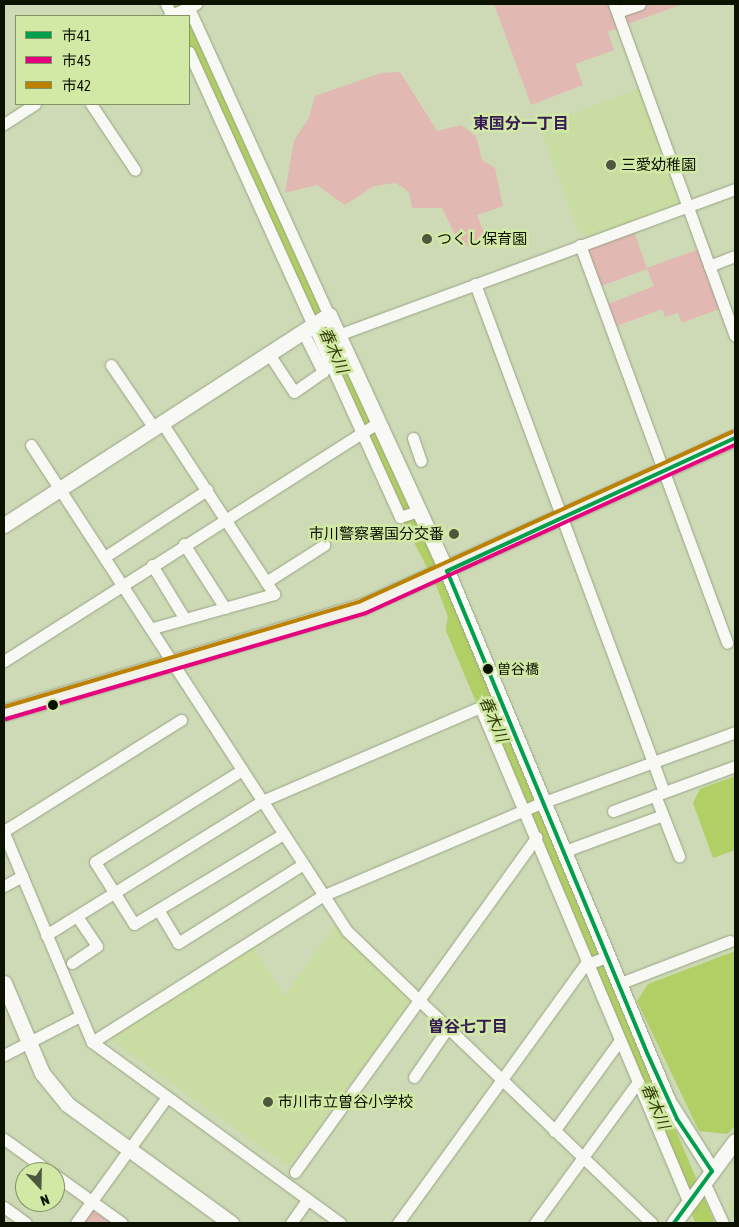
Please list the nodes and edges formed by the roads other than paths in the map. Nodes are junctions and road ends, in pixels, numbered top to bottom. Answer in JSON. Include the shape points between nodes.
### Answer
{"nodes":[{"id":1,"x":166,"y":4,"type":"edge"},
{"id":2,"x":640,"y":4,"type":"edge"},
{"id":3,"x":189,"y":6,"type":"edge"},
{"id":4,"x":615,"y":8,"type":"edge"},
{"id":5,"x":171,"y":15,"type":"edge"},
{"id":6,"x":190,"y":54,"type":"edge"},
{"id":7,"x":33,"y":105,"type":"edge"},
{"id":8,"x":92,"y":105,"type":"edge"},
{"id":9,"x":4,"y":124,"type":"edge"},
{"id":10,"x":135,"y":170,"type":"dead end"},
{"id":11,"x":735,"y":189,"type":"edge"},
{"id":12,"x":687,"y":206,"type":"junction"},
{"id":13,"x":580,"y":245,"type":"junction"},
{"id":14,"x":735,"y":256,"type":"edge"},
{"id":15,"x":709,"y":266,"type":"junction"},
{"id":16,"x":475,"y":284,"type":"junction"},
{"id":17,"x":317,"y":323,"type":"junction"},
{"id":18,"x":338,"y":336,"type":"junction"},
{"id":19,"x":735,"y":336,"type":"edge"},
{"id":20,"x":269,"y":354,"type":"junction"},
{"id":21,"x":111,"y":365,"type":"dead end"},
{"id":22,"x":377,"y":424,"type":"junction"},
{"id":23,"x":158,"y":425,"type":"junction"},
{"id":24,"x":362,"y":430,"type":"junction"},
{"id":25,"x":413,"y":438,"type":"dead end"},
{"id":26,"x":735,"y":438,"type":"edge"},
{"id":27,"x":31,"y":445,"type":"dead end"},
{"id":28,"x":421,"y":461,"type":"dead end"},
{"id":29,"x":664,"y":470,"type":"junction"},
{"id":30,"x":60,"y":489,"type":"junction"},
{"id":31,"x":207,"y":490,"type":"junction"},
{"id":32,"x":414,"y":514,"type":"junction"},
{"id":33,"x":225,"y":518,"type":"junction"},
{"id":34,"x":560,"y":518,"type":"junction"},
{"id":35,"x":4,"y":525,"type":"edge"},
{"id":36,"x":184,"y":544,"type":"junction"},
{"id":37,"x":324,"y":545,"type":"dead end"},
{"id":38,"x":106,"y":556,"type":"junction"},
{"id":39,"x":152,"y":565,"type":"junction"},
{"id":40,"x":441,"y":573,"type":"junction"},
{"id":41,"x":266,"y":582,"type":"junction"},
{"id":42,"x":123,"y":584,"type":"junction"},
{"id":43,"x":225,"y":608,"type":"junction"},
{"id":44,"x":186,"y":619,"type":"junction"},
{"id":45,"x":153,"y":628,"type":"junction"},
{"id":46,"x":727,"y":643,"type":"dead end"},
{"id":47,"x":4,"y":661,"type":"edge"},
{"id":48,"x":174,"y":663,"type":"junction"},
{"id":49,"x":489,"y":703,"type":"junction"},
{"id":50,"x":4,"y":713,"type":"edge"},
{"id":51,"x":181,"y":720,"type":"dead end"},
{"id":52,"x":735,"y":732,"type":"edge"},
{"id":53,"x":652,"y":763,"type":"junction"},
{"id":54,"x":735,"y":766,"type":"edge"},
{"id":55,"x":242,"y":770,"type":"junction"},
{"id":56,"x":659,"y":794,"type":"junction"},
{"id":57,"x":262,"y":801,"type":"junction"},
{"id":58,"x":533,"y":806,"type":"junction"},
{"id":59,"x":613,"y":811,"type":"dead end"},
{"id":60,"x":663,"y":815,"type":"junction"},
{"id":61,"x":4,"y":832,"type":"edge"},
{"id":62,"x":283,"y":834,"type":"junction"},
{"id":63,"x":537,"y":838,"type":"junction"},
{"id":64,"x":565,"y":851,"type":"junction"},
{"id":65,"x":679,"y":856,"type":"dead end"},
{"id":66,"x":302,"y":865,"type":"junction"},
{"id":67,"x":22,"y":876,"type":"junction"},
{"id":68,"x":4,"y":886,"type":"edge"},
{"id":69,"x":115,"y":895,"type":"junction"},
{"id":70,"x":322,"y":896,"type":"junction"},
{"id":71,"x":159,"y":911,"type":"junction"},
{"id":72,"x":78,"y":918,"type":"junction"},
{"id":73,"x":46,"y":935,"type":"junction"},
{"id":74,"x":730,"y":941,"type":"dead end"},
{"id":75,"x":597,"y":960,"type":"junction"},
{"id":76,"x":72,"y":963,"type":"dead end"},
{"id":77,"x":4,"y":983,"type":"edge"},
{"id":78,"x":618,"y":984,"type":"junction"},
{"id":79,"x":419,"y":1001,"type":"junction"},
{"id":80,"x":80,"y":1016,"type":"junction"},
{"id":81,"x":447,"y":1029,"type":"junction"},
{"id":82,"x":620,"y":1040,"type":"junction"},
{"id":83,"x":92,"y":1042,"type":"junction"},
{"id":84,"x":29,"y":1043,"type":"junction"},
{"id":85,"x":4,"y":1056,"type":"edge"},
{"id":86,"x":414,"y":1077,"type":"dead end"},
{"id":87,"x":500,"y":1080,"type":"junction"},
{"id":88,"x":638,"y":1082,"type":"junction"},
{"id":89,"x":166,"y":1098,"type":"junction"},
{"id":90,"x":554,"y":1131,"type":"junction"},
{"id":91,"x":4,"y":1139,"type":"edge"},
{"id":92,"x":735,"y":1141,"type":"edge"},
{"id":93,"x":128,"y":1150,"type":"junction"},
{"id":94,"x":582,"y":1158,"type":"junction"},
{"id":95,"x":36,"y":1162,"type":"edge"},
{"id":96,"x":295,"y":1172,"type":"dead end"},
{"id":97,"x":65,"y":1183,"type":"edge"},
{"id":98,"x":699,"y":1189,"type":"junction"},
{"id":99,"x":308,"y":1200,"type":"junction"},
{"id":100,"x":91,"y":1202,"type":"junction"},
{"id":101,"x":4,"y":1207,"type":"edge"},
{"id":102,"x":26,"y":1223,"type":"edge"},
{"id":103,"x":76,"y":1223,"type":"edge"},
{"id":104,"x":122,"y":1223,"type":"edge"},
{"id":105,"x":231,"y":1223,"type":"edge"},
{"id":106,"x":291,"y":1223,"type":"edge"},
{"id":107,"x":340,"y":1223,"type":"edge"},
{"id":108,"x":398,"y":1223,"type":"edge"},
{"id":109,"x":535,"y":1223,"type":"edge"},
{"id":110,"x":652,"y":1223,"type":"edge"},
{"id":111,"x":674,"y":1223,"type":"edge"},
{"id":112,"x":723,"y":1223,"type":"edge"}],
"edges":[{"from":1,"to":5,"type":"street"},
{"from":2,"to":4,"type":"street"},
{"from":3,"to":5,"type":"street"},
{"from":3,"to":17,"type":"street"},
{"from":4,"to":12,"type":"street"},
{"from":6,"to":17,"type":"street"},
{"from":7,"to":9,"type":"street"},
{"from":8,"to":10,"type":"street"},
{"from":11,"to":12,"type":"street"},
{"from":12,"to":13,"type":"street"},
{"from":12,"to":15,"type":"street"},
{"from":13,"to":16,"type":"street"},
{"from":13,"to":29,"type":"street"},
{"from":14,"to":15,"type":"street"},
{"from":15,"to":19,"type":"street"},
{"from":16,"to":18,"type":"street"},
{"from":16,"to":34,"type":"street"},
{"from":17,"to":18,"type":"street"},
{"from":17,"to":20,"type":"street"},
{"from":17,"to":20,"type":"street","via":[[323,372],[294,392]]},
{"from":17,"to":24,"type":"street"},
{"from":18,"to":22,"type":"street"},
{"from":20,"to":23,"type":"street"},
{"from":21,"to":23,"type":"street"},
{"from":22,"to":24,"type":"street"},
{"from":22,"to":32,"type":"street"},
{"from":23,"to":30,"type":"street"},
{"from":23,"to":31,"type":"street"},
{"from":24,"to":32,"type":"street","via":[[400,517]]},
{"from":24,"to":33,"type":"street"},
{"from":25,"to":28,"type":"street"},
{"from":26,"to":29,"type":"main road"},
{"from":27,"to":30,"type":"street"},
{"from":29,"to":34,"type":"main road"},
{"from":29,"to":46,"type":"street"},
{"from":30,"to":35,"type":"street"},
{"from":30,"to":38,"type":"street"},
{"from":31,"to":33,"type":"street"},
{"from":31,"to":38,"type":"street"},
{"from":32,"to":40,"type":"street"},
{"from":33,"to":36,"type":"street"},
{"from":33,"to":41,"type":"street"},
{"from":34,"to":40,"type":"main road"},
{"from":34,"to":53,"type":"street"},
{"from":36,"to":39,"type":"street"},
{"from":36,"to":43,"type":"street"},
{"from":37,"to":41,"type":"street"},
{"from":38,"to":42,"type":"street"},
{"from":39,"to":42,"type":"street"},
{"from":39,"to":44,"type":"street"},
{"from":40,"to":48,"type":"main road","via":[[363,606]]},
{"from":40,"to":49,"type":"street"},
{"from":41,"to":43,"type":"street","via":[[274,594]]},
{"from":42,"to":45,"type":"street"},
{"from":42,"to":47,"type":"street"},
{"from":43,"to":44,"type":"street"},
{"from":44,"to":45,"type":"street"},
{"from":45,"to":48,"type":"street"},
{"from":48,"to":50,"type":"main road"},
{"from":48,"to":55,"type":"street"},
{"from":49,"to":57,"type":"street"},
{"from":49,"to":58,"type":"street"},
{"from":49,"to":58,"type":"street"},
{"from":51,"to":61,"type":"street"},
{"from":52,"to":53,"type":"street"},
{"from":53,"to":56,"type":"street"},
{"from":53,"to":58,"type":"street"},
{"from":54,"to":56,"type":"street"},
{"from":55,"to":57,"type":"street"},
{"from":55,"to":69,"type":"street","via":[[96,862]]},
{"from":56,"to":59,"type":"street"},
{"from":56,"to":60,"type":"street"},
{"from":57,"to":62,"type":"street"},
{"from":57,"to":69,"type":"street"},
{"from":58,"to":63,"type":"street"},
{"from":58,"to":64,"type":"street"},
{"from":58,"to":70,"type":"street"},
{"from":60,"to":64,"type":"street"},
{"from":60,"to":65,"type":"street"},
{"from":61,"to":67,"type":"street"},
{"from":62,"to":66,"type":"street"},
{"from":62,"to":71,"type":"street"},
{"from":63,"to":75,"type":"street"},
{"from":63,"to":79,"type":"street"},
{"from":64,"to":75,"type":"street"},
{"from":66,"to":70,"type":"street"},
{"from":66,"to":71,"type":"street","via":[[178,943]]},
{"from":67,"to":68,"type":"street"},
{"from":67,"to":73,"type":"street"},
{"from":69,"to":71,"type":"street","via":[[134,924]]},
{"from":69,"to":72,"type":"street"},
{"from":70,"to":79,"type":"street","via":[[347,931]]},
{"from":70,"to":83,"type":"street"},
{"from":72,"to":73,"type":"street"},
{"from":72,"to":76,"type":"street","via":[[97,946]]},
{"from":73,"to":80,"type":"street"},
{"from":74,"to":78,"type":"street"},
{"from":75,"to":78,"type":"street"},
{"from":75,"to":82,"type":"street"},
{"from":75,"to":87,"type":"street"},
{"from":77,"to":84,"type":"street"},
{"from":78,"to":98,"type":"street","via":[[677,1119]]},
{"from":79,"to":81,"type":"street"},
{"from":79,"to":96,"type":"street","via":[[330,1130]]},
{"from":80,"to":83,"type":"street"},
{"from":80,"to":84,"type":"street"},
{"from":81,"to":86,"type":"street"},
{"from":81,"to":87,"type":"street"},
{"from":82,"to":88,"type":"street"},
{"from":82,"to":90,"type":"street"},
{"from":83,"to":89,"type":"street"},
{"from":84,"to":85,"type":"street"},
{"from":84,"to":93,"type":"street","via":[[42,1073],[67,1104]]},
{"from":87,"to":90,"type":"street"},
{"from":87,"to":108,"type":"street"},
{"from":88,"to":94,"type":"street"},
{"from":88,"to":98,"type":"street"},
{"from":89,"to":93,"type":"street"},
{"from":89,"to":99,"type":"street"},
{"from":90,"to":94,"type":"street"},
{"from":91,"to":95,"type":"street"},
{"from":92,"to":98,"type":"street"},
{"from":93,"to":100,"type":"street"},
{"from":93,"to":105,"type":"street"},
{"from":94,"to":109,"type":"street"},
{"from":94,"to":110,"type":"street"},
{"from":97,"to":100,"type":"street"},
{"from":98,"to":111,"type":"street"},
{"from":98,"to":112,"type":"street"},
{"from":99,"to":106,"type":"street"},
{"from":99,"to":107,"type":"street"},
{"from":100,"to":103,"type":"street"},
{"from":100,"to":104,"type":"street"},
{"from":101,"to":102,"type":"street"}]}
